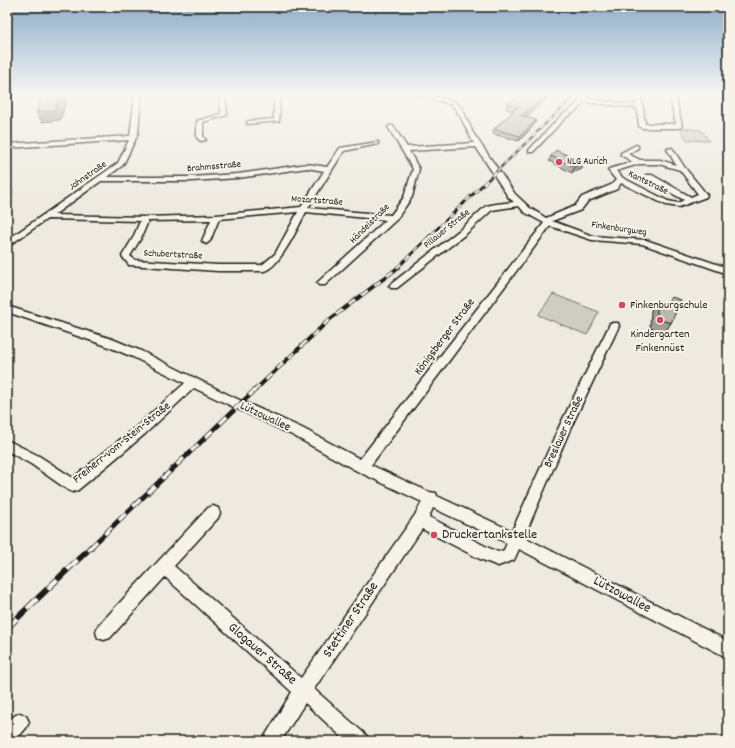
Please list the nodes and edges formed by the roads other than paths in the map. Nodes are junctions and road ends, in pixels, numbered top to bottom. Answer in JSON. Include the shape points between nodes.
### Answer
{"nodes":[{"id":1,"x":135,"y":130,"type":"edge"},
{"id":2,"x":200,"y":130,"type":"edge"},
{"id":3,"x":393,"y":130,"type":"edge"},
{"id":4,"x":469,"y":130,"type":"edge"},
{"id":5,"x":551,"y":130,"type":"edge"},
{"id":6,"x":133,"y":138,"type":"junction"},
{"id":7,"x":203,"y":140,"type":"dead end"},
{"id":8,"x":376,"y":143,"type":"dead end"},
{"id":9,"x":478,"y":145,"type":"junction"},
{"id":10,"x":7,"y":146,"type":"edge"},
{"id":11,"x":636,"y":147,"type":"dead end"},
{"id":12,"x":405,"y":149,"type":"junction"},
{"id":13,"x":670,"y":149,"type":"dead end"},
{"id":14,"x":531,"y":151,"type":"dead end"},
{"id":15,"x":639,"y":162,"type":"junction"},
{"id":16,"x":328,"y":169,"type":"junction"},
{"id":17,"x":682,"y":169,"type":"junction"},
{"id":18,"x":649,"y":177,"type":"dead end"},
{"id":19,"x":102,"y":179,"type":"junction"},
{"id":20,"x":620,"y":180,"type":"junction"},
{"id":21,"x":690,"y":200,"type":"junction"},
{"id":22,"x":521,"y":204,"type":"junction"},
{"id":23,"x":304,"y":209,"type":"junction"},
{"id":24,"x":47,"y":217,"type":"junction"},
{"id":25,"x":216,"y":217,"type":"junction"},
{"id":26,"x":393,"y":218,"type":"junction"},
{"id":27,"x":145,"y":219,"type":"junction"},
{"id":28,"x":547,"y":222,"type":"junction"},
{"id":29,"x":206,"y":241,"type":"dead end"},
{"id":30,"x":7,"y":244,"type":"edge"},
{"id":31,"x":728,"y":271,"type":"edge"},
{"id":32,"x":322,"y":283,"type":"dead end"},
{"id":33,"x":394,"y":286,"type":"dead end"},
{"id":34,"x":7,"y":309,"type":"edge"},
{"id":35,"x":614,"y":326,"type":"dead end"},
{"id":36,"x":192,"y":382,"type":"junction"},
{"id":37,"x":7,"y":445,"type":"edge"},
{"id":38,"x":362,"y":468,"type":"junction"},
{"id":39,"x":430,"y":498,"type":"junction"},
{"id":40,"x":213,"y":513,"type":"dead end"},
{"id":41,"x":420,"y":520,"type":"junction"},
{"id":42,"x":516,"y":540,"type":"junction"},
{"id":43,"x":164,"y":567,"type":"junction"},
{"id":44,"x":104,"y":632,"type":"dead end"},
{"id":45,"x":728,"y":650,"type":"edge"},
{"id":46,"x":303,"y":690,"type":"junction"},
{"id":47,"x":20,"y":722,"type":"dead end"},
{"id":48,"x":7,"y":736,"type":"edge"},
{"id":49,"x":271,"y":741,"type":"edge"},
{"id":50,"x":360,"y":741,"type":"edge"}],
"edges":[{"from":1,"to":6,"type":"street","name":"Jahnstraße"},
{"from":2,"to":7,"type":"street","via":[[200,138]]},
{"from":3,"to":12,"type":"street","name":"Händelstraße"},
{"from":4,"to":9,"type":"street","name":"Finkenburgweg"},
{"from":5,"to":14,"type":"street"},
{"from":6,"to":10,"type":"street"},
{"from":6,"to":19,"type":"street","name":"Jahnstraße","via":[[121,164]]},
{"from":8,"to":16,"type":"street","via":[[342,149]]},
{"from":9,"to":12,"type":"street"},
{"from":9,"to":22,"type":"street","name":"Finkenburgweg","via":[[501,180]]},
{"from":11,"to":15,"type":"street","name":"Kantstraße","via":[[623,154]]},
{"from":12,"to":26,"type":"street","name":"Händelstraße","via":[[416,169],[408,197]]},
{"from":13,"to":17,"type":"street"},
{"from":15,"to":17,"type":"street","name":"Kantstraße","via":[[660,162]]},
{"from":15,"to":20,"type":"street","name":"Kantstraße","via":[[611,170]]},
{"from":16,"to":19,"type":"street","name":"Brahmsstraße","via":[[307,166],[238,176],[191,179]]},
{"from":16,"to":23,"type":"street"},
{"from":17,"to":21,"type":"street","via":[[702,191],[703,195]]},
{"from":18,"to":21,"type":"street","name":"Kantstraße"},
{"from":19,"to":24,"type":"street","name":"Jahnstraße"},
{"from":20,"to":21,"type":"street","name":"Kantstraße","via":[[666,203],[679,205]]},
{"from":20,"to":28,"type":"street","name":"Kantstraße","via":[[614,187],[585,199],[578,208]]},
{"from":22,"to":28,"type":"street","name":"Finkenburgweg"},
{"from":22,"to":33,"type":"street","name":"Pillauer Straße","via":[[490,208]]},
{"from":23,"to":25,"type":"street","name":"Mozartstraße"},
{"from":23,"to":26,"type":"street","name":"Mozartstraße"},
{"from":23,"to":27,"type":"street","name":"Schubertstraße","via":[[278,254],[264,268],[132,263],[126,256]]},
{"from":24,"to":27,"type":"street","name":"Mozartstraße"},
{"from":24,"to":30,"type":"street","name":"Jahnstraße"},
{"from":25,"to":27,"type":"street","name":"Mozartstraße"},
{"from":25,"to":29,"type":"street"},
{"from":26,"to":32,"type":"street","name":"Händelstraße"},
{"from":28,"to":31,"type":"street","name":"Finkenburgweg","via":[[592,238],[643,242]]},
{"from":28,"to":38,"type":"street","name":"Königsberger Straße"},
{"from":34,"to":36,"type":"street","name":"Lützowallee","via":[[108,342]]},
{"from":35,"to":42,"type":"street","name":"Breslauer Straße"},
{"from":36,"to":37,"type":"street","name":"Freiherr-vom-Stein-Straße","via":[[141,430],[73,486],[35,460]]},
{"from":36,"to":38,"type":"street","name":"Lützowallee","via":[[277,422]]},
{"from":38,"to":39,"type":"street","name":"Lützowallee"},
{"from":39,"to":41,"type":"street","name":"Stettiner Straße"},
{"from":39,"to":42,"type":"street","name":"Lützowallee"},
{"from":40,"to":43,"type":"street"},
{"from":41,"to":42,"type":"street","via":[[498,559],[509,554]]},
{"from":41,"to":46,"type":"street","name":"Stettiner Straße"},
{"from":42,"to":45,"type":"street","name":"Lützowallee"},
{"from":43,"to":44,"type":"street"},
{"from":43,"to":46,"type":"street","name":"Glogauer Straße"},
{"from":46,"to":49,"type":"street","name":"Stettiner Straße"},
{"from":46,"to":50,"type":"street","name":"Glogauer Straße"},
{"from":47,"to":48,"type":"street"}]}
